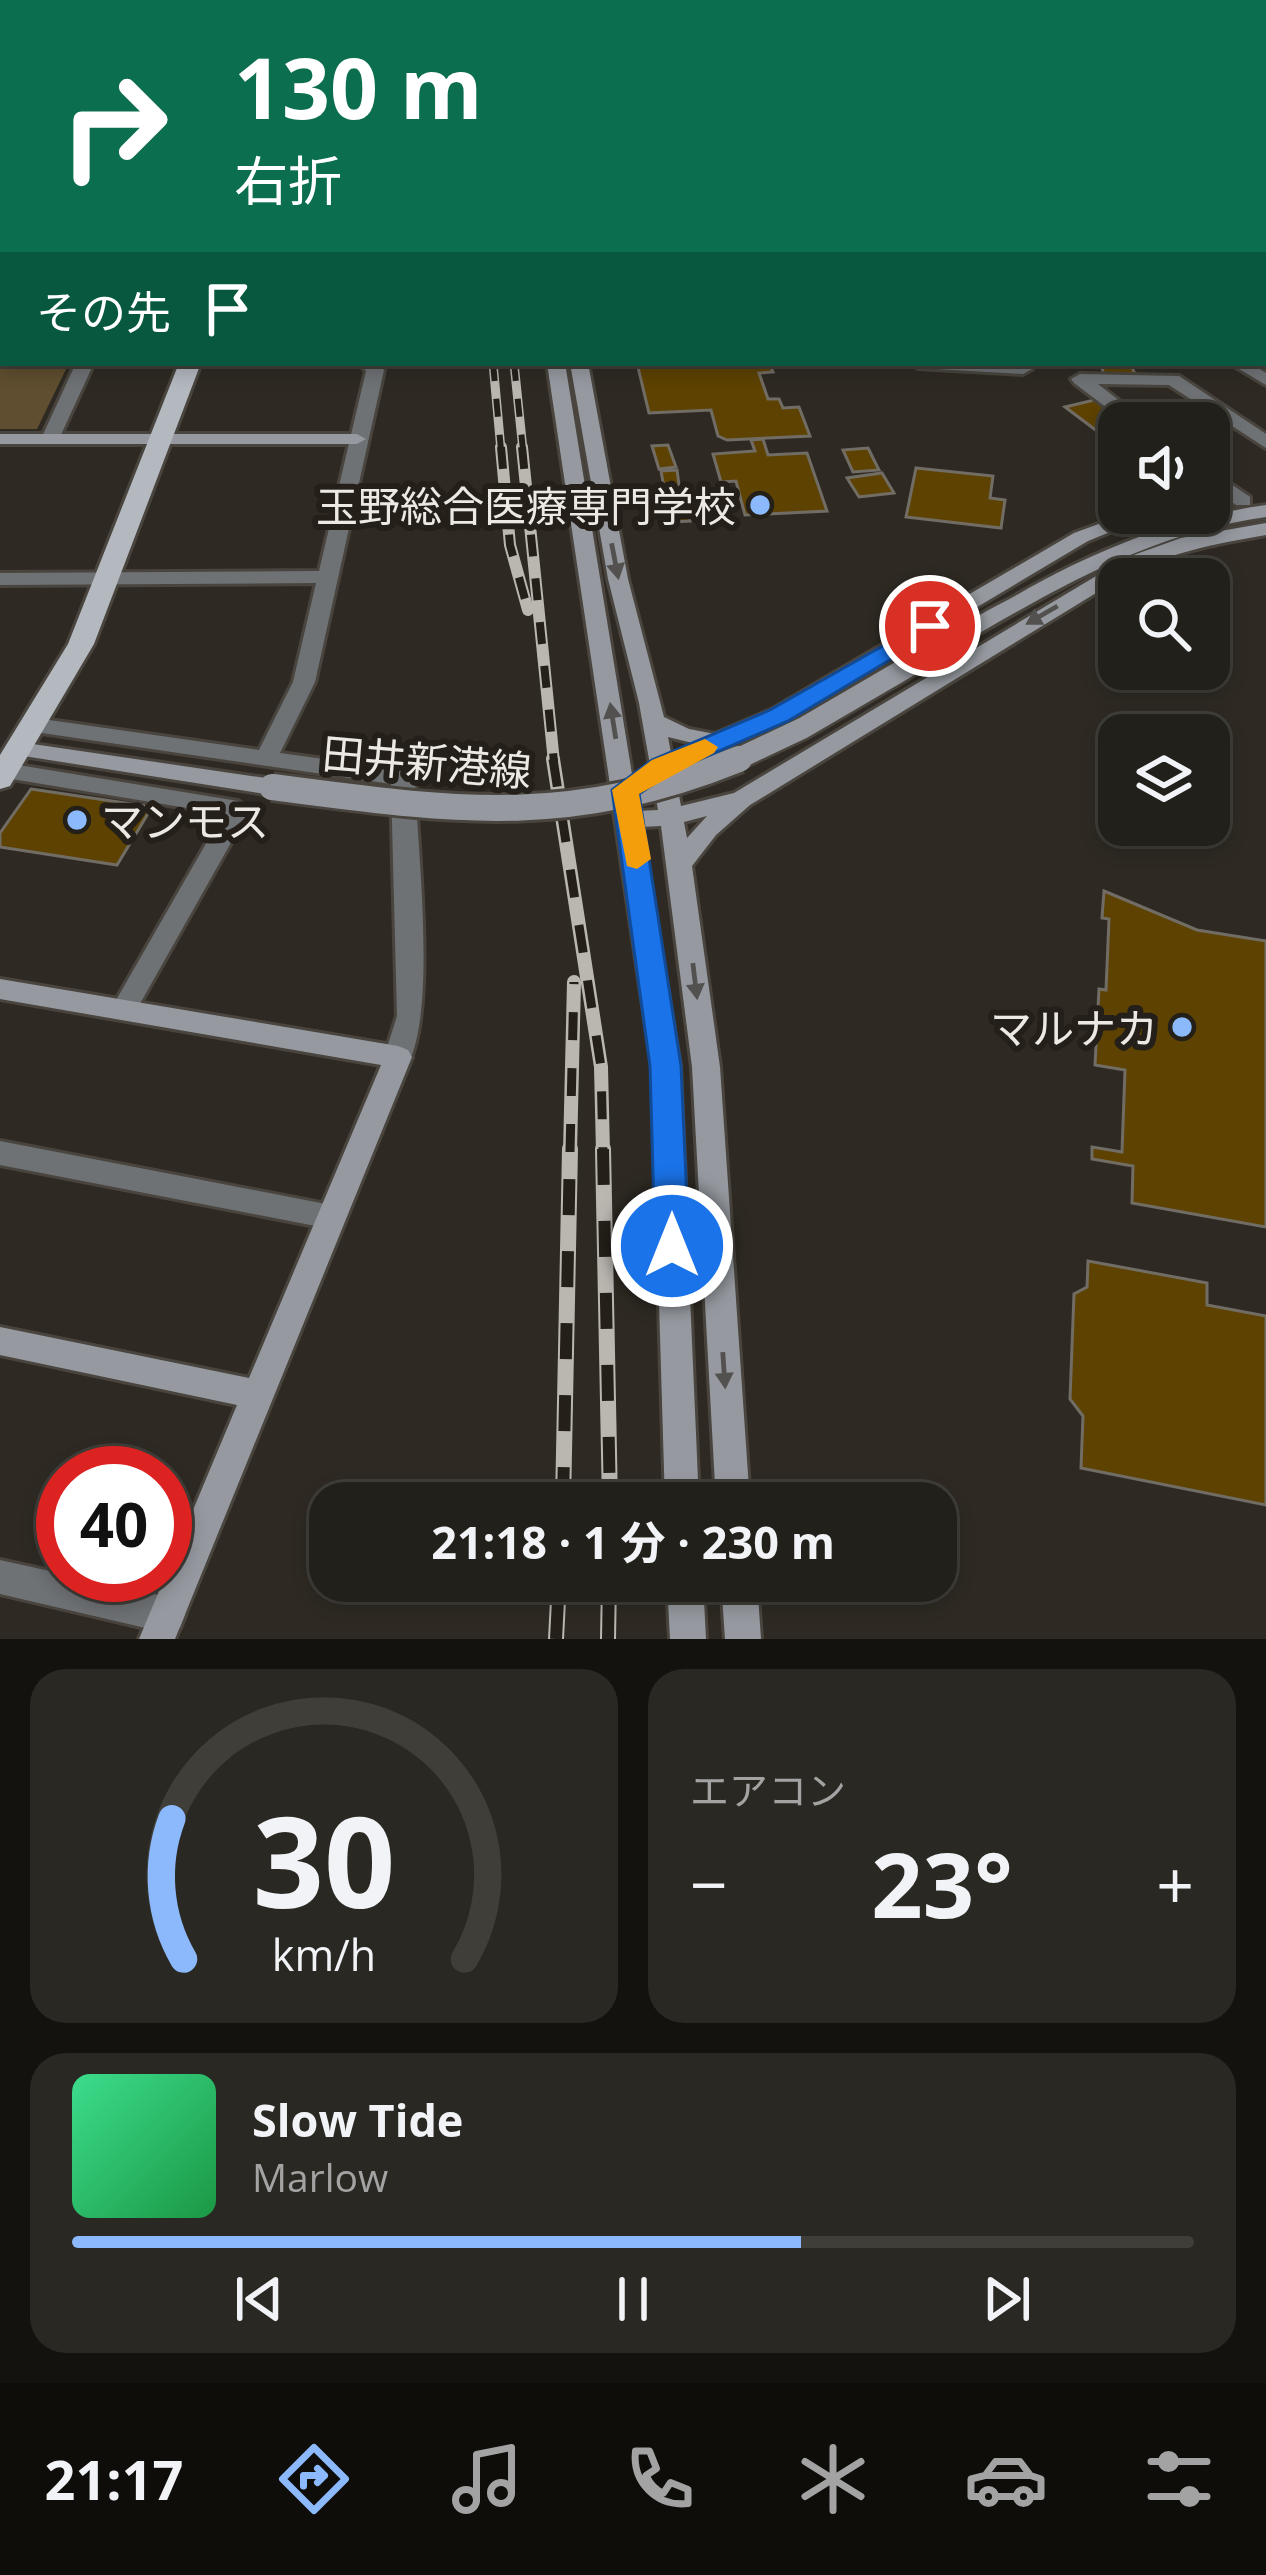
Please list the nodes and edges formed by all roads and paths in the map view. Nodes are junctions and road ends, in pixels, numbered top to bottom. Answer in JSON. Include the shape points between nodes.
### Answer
{"nodes":[{"id":1,"x":84,"y":366,"type":"edge"},
{"id":2,"x":189,"y":366,"type":"edge"},
{"id":3,"x":370,"y":366,"type":"edge"},
{"id":4,"x":556,"y":366,"type":"edge"},
{"id":5,"x":580,"y":366,"type":"edge"},
{"id":6,"x":970,"y":366,"type":"edge"},
{"id":7,"x":1153,"y":366,"type":"edge"},
{"id":8,"x":1023,"y":369,"type":"dead end"},
{"id":9,"x":1173,"y":380,"type":"junction"},
{"id":10,"x":1111,"y":402,"type":"edge"},
{"id":11,"x":1234,"y":422,"type":"junction"},
{"id":12,"x":1230,"y":423,"type":"edge"},
{"id":13,"x":0,"y":439,"type":"edge"},
{"id":14,"x":50,"y":439,"type":"junction"},
{"id":15,"x":159,"y":439,"type":"junction"},
{"id":16,"x":357,"y":439,"type":"junction"},
{"id":17,"x":1266,"y":442,"type":"edge"},
{"id":18,"x":1230,"y":490,"type":"edge"},
{"id":19,"x":1266,"y":499,"type":"edge"},
{"id":20,"x":1243,"y":500,"type":"junction"},
{"id":21,"x":1230,"y":501,"type":"edge"},
{"id":22,"x":1266,"y":511,"type":"edge"},
{"id":23,"x":1266,"y":529,"type":"edge"},
{"id":24,"x":1098,"y":532,"type":"edge"},
{"id":25,"x":327,"y":577,"type":"junction"},
{"id":26,"x":0,"y":579,"type":"edge"},
{"id":27,"x":107,"y":579,"type":"junction"},
{"id":28,"x":653,"y":721,"type":"junction"},
{"id":29,"x":717,"y":742,"type":"junction"},
{"id":30,"x":12,"y":754,"type":"edge"},
{"id":31,"x":266,"y":758,"type":"junction"},
{"id":32,"x":662,"y":766,"type":"junction"},
{"id":33,"x":625,"y":790,"type":"junction"},
{"id":34,"x":742,"y":800,"type":"junction"},
{"id":35,"x":671,"y":817,"type":"junction"},
{"id":36,"x":630,"y":819,"type":"junction"},
{"id":37,"x":680,"y":865,"type":"junction"},
{"id":38,"x":0,"y":989,"type":"edge"},
{"id":39,"x":124,"y":1009,"type":"junction"},
{"id":40,"x":398,"y":1057,"type":"junction"},
{"id":41,"x":0,"y":1153,"type":"edge"},
{"id":42,"x":332,"y":1217,"type":"junction"},
{"id":43,"x":0,"y":1341,"type":"edge"},
{"id":44,"x":258,"y":1395,"type":"junction"},
{"id":45,"x":681,"y":1482,"type":"edge"},
{"id":46,"x":732,"y":1482,"type":"edge"},
{"id":47,"x":0,"y":1577,"type":"edge"},
{"id":48,"x":687,"y":1602,"type":"edge"},
{"id":49,"x":740,"y":1602,"type":"edge"},
{"id":50,"x":162,"y":1627,"type":"edge"},
{"id":51,"x":688,"y":1639,"type":"edge"},
{"id":52,"x":743,"y":1639,"type":"edge"}],
"edges":[{"from":1,"to":14,"type":"street"},
{"from":2,"to":15,"type":"main road"},
{"from":3,"to":16,"type":"street"},
{"from":33,"to":4,"type":"street","one_way":true},
{"from":5,"to":28,"type":"street","one_way":true},
{"from":6,"to":8,"type":"street"},
{"from":7,"to":9,"type":"street"},
{"from":9,"to":10,"type":"street","via":[[1080,379]]},
{"from":9,"to":11,"type":"street"},
{"from":11,"to":12,"type":"street"},
{"from":11,"to":17,"type":"street"},
{"from":13,"to":14,"type":"street"},
{"from":14,"to":15,"type":"street"},
{"from":15,"to":16,"type":"street"},
{"from":15,"to":27,"type":"main road"},
{"from":16,"to":25,"type":"street"},
{"from":18,"to":20,"type":"street"},
{"from":19,"to":20,"type":"street"},
{"from":20,"to":21,"type":"street"},
{"from":22,"to":30,"type":"street","name":"田井新港線","bridge":true,"via":[[1174,526],[1118,546],[763,752],[648,794],[494,812]]},
{"from":23,"to":34,"type":"street","one_way":true,"via":[[1135,561]]},
{"from":24,"to":29,"type":"street","via":[[779,715]]},
{"from":25,"to":27,"type":"street"},
{"from":25,"to":31,"type":"street","via":[[304,682]]},
{"from":26,"to":27,"type":"street"},
{"from":27,"to":30,"type":"main road","via":[[81,644]]},
{"from":28,"to":29,"type":"street"},
{"from":28,"to":32,"type":"street"},
{"from":29,"to":32,"type":"street"},
{"from":30,"to":31,"type":"street"},
{"from":30,"to":39,"type":"street","via":[[238,808]]},
{"from":31,"to":40,"type":"street","via":[[403,778],[410,1016]]},
{"from":32,"to":33,"type":"street"},
{"from":32,"to":35,"type":"street"},
{"from":33,"to":36,"type":"street"},
{"from":34,"to":35,"type":"street"},
{"from":34,"to":37,"type":"street"},
{"from":35,"to":36,"type":"street"},
{"from":35,"to":37,"type":"street"},
{"from":36,"to":45,"type":"street","via":[[666,1066]]},
{"from":37,"to":46,"type":"street","one_way":true,"via":[[706,1067]]},
{"from":38,"to":39,"type":"street"},
{"from":39,"to":40,"type":"street"},
{"from":40,"to":42,"type":"street"},
{"from":41,"to":42,"type":"street"},
{"from":42,"to":44,"type":"street"},
{"from":43,"to":44,"type":"street"},
{"from":44,"to":50,"type":"street"},
{"from":47,"to":50,"type":"street"},
{"from":48,"to":51,"type":"street"},
{"from":49,"to":52,"type":"street"}]}
